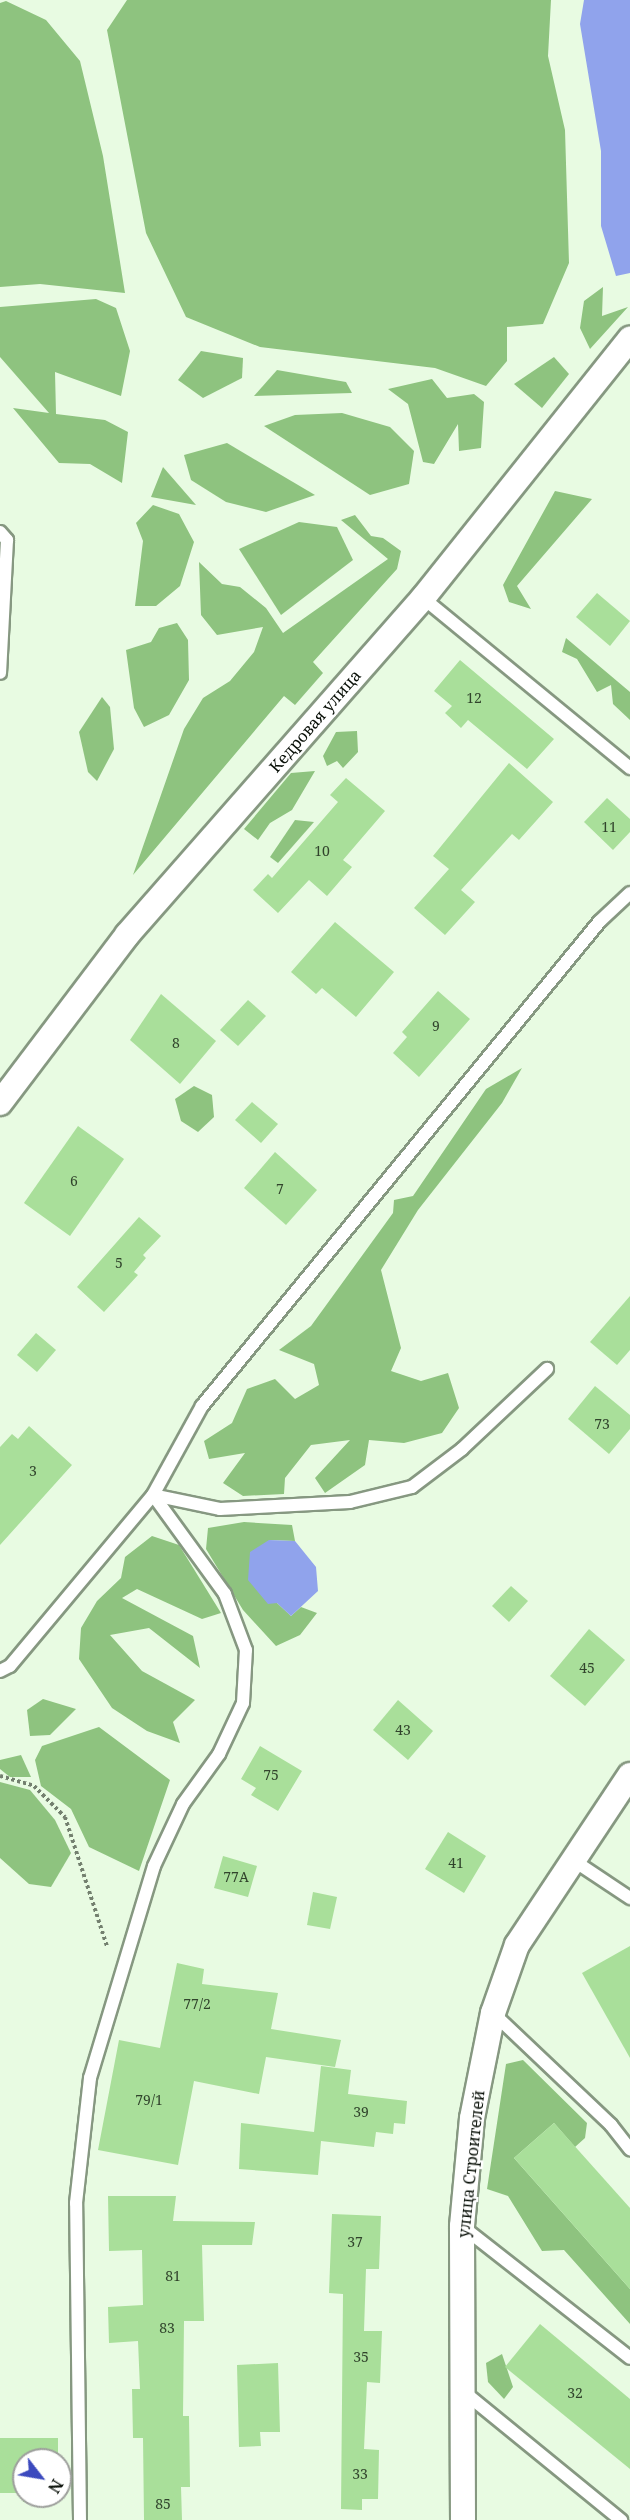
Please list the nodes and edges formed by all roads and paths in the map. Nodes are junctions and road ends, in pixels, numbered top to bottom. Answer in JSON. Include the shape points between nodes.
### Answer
{"nodes":[{"id":1,"x":630,"y":339,"type":"edge"},
{"id":2,"x":0,"y":532,"type":"edge"},
{"id":3,"x":423,"y":598,"type":"junction"},
{"id":4,"x":2,"y":618,"type":"edge"},
{"id":5,"x":0,"y":673,"type":"edge"},
{"id":6,"x":630,"y":768,"type":"edge"},
{"id":7,"x":630,"y":893,"type":"edge"},
{"id":8,"x":0,"y":1103,"type":"edge"},
{"id":9,"x":547,"y":1369,"type":"dead end"},
{"id":10,"x":153,"y":1495,"type":"junction"},
{"id":11,"x":0,"y":1671,"type":"edge"},
{"id":12,"x":630,"y":1775,"type":"edge"},
{"id":13,"x":0,"y":1776,"type":"edge"},
{"id":14,"x":573,"y":1860,"type":"junction"},
{"id":15,"x":630,"y":1898,"type":"edge"},
{"id":16,"x":120,"y":1979,"type":"junction"},
{"id":17,"x":493,"y":2013,"type":"junction"},
{"id":18,"x":630,"y":2149,"type":"edge"},
{"id":19,"x":462,"y":2226,"type":"junction"},
{"id":20,"x":630,"y":2358,"type":"edge"},
{"id":21,"x":464,"y":2392,"type":"junction"},
{"id":22,"x":81,"y":2520,"type":"edge"},
{"id":23,"x":463,"y":2520,"type":"edge"},
{"id":24,"x":621,"y":2520,"type":"edge"}],
"edges":[{"from":1,"to":3,"type":"street","name":"Кедровая улица"},
{"from":2,"to":4,"type":"lane","via":[[7,540]]},
{"from":3,"to":6,"type":"lane"},
{"from":3,"to":8,"type":"street","name":"Кедровая улица","via":[[127,935]]},
{"from":4,"to":5,"type":"lane"},
{"from":7,"to":10,"type":"lane","via":[[600,921],[202,1406]]},
{"from":9,"to":10,"type":"lane","via":[[462,1449],[412,1487],[350,1502],[220,1509]]},
{"from":10,"to":11,"type":"lane","via":[[10,1666]]},
{"from":10,"to":16,"type":"lane","via":[[225,1594],[246,1650],[243,1703],[219,1754],[183,1804],[154,1866]]},
{"from":12,"to":14,"type":"street","name":"улица Строителей"},
{"from":13,"to":16,"type":"path","via":[[34,1786],[65,1817]]},
{"from":14,"to":15,"type":"lane"},
{"from":14,"to":17,"type":"street","name":"улица Строителей","via":[[517,1945]]},
{"from":16,"to":22,"type":"lane","via":[[90,2078],[76,2203]]},
{"from":17,"to":18,"type":"lane","via":[[611,2125]]},
{"from":17,"to":19,"type":"street","name":"улица Строителей","via":[[472,2118]]},
{"from":19,"to":20,"type":"lane"},
{"from":19,"to":21,"type":"street","name":"улица Строителей"},
{"from":21,"to":23,"type":"street","name":"улица Строителей"},
{"from":21,"to":24,"type":"lane"}]}
